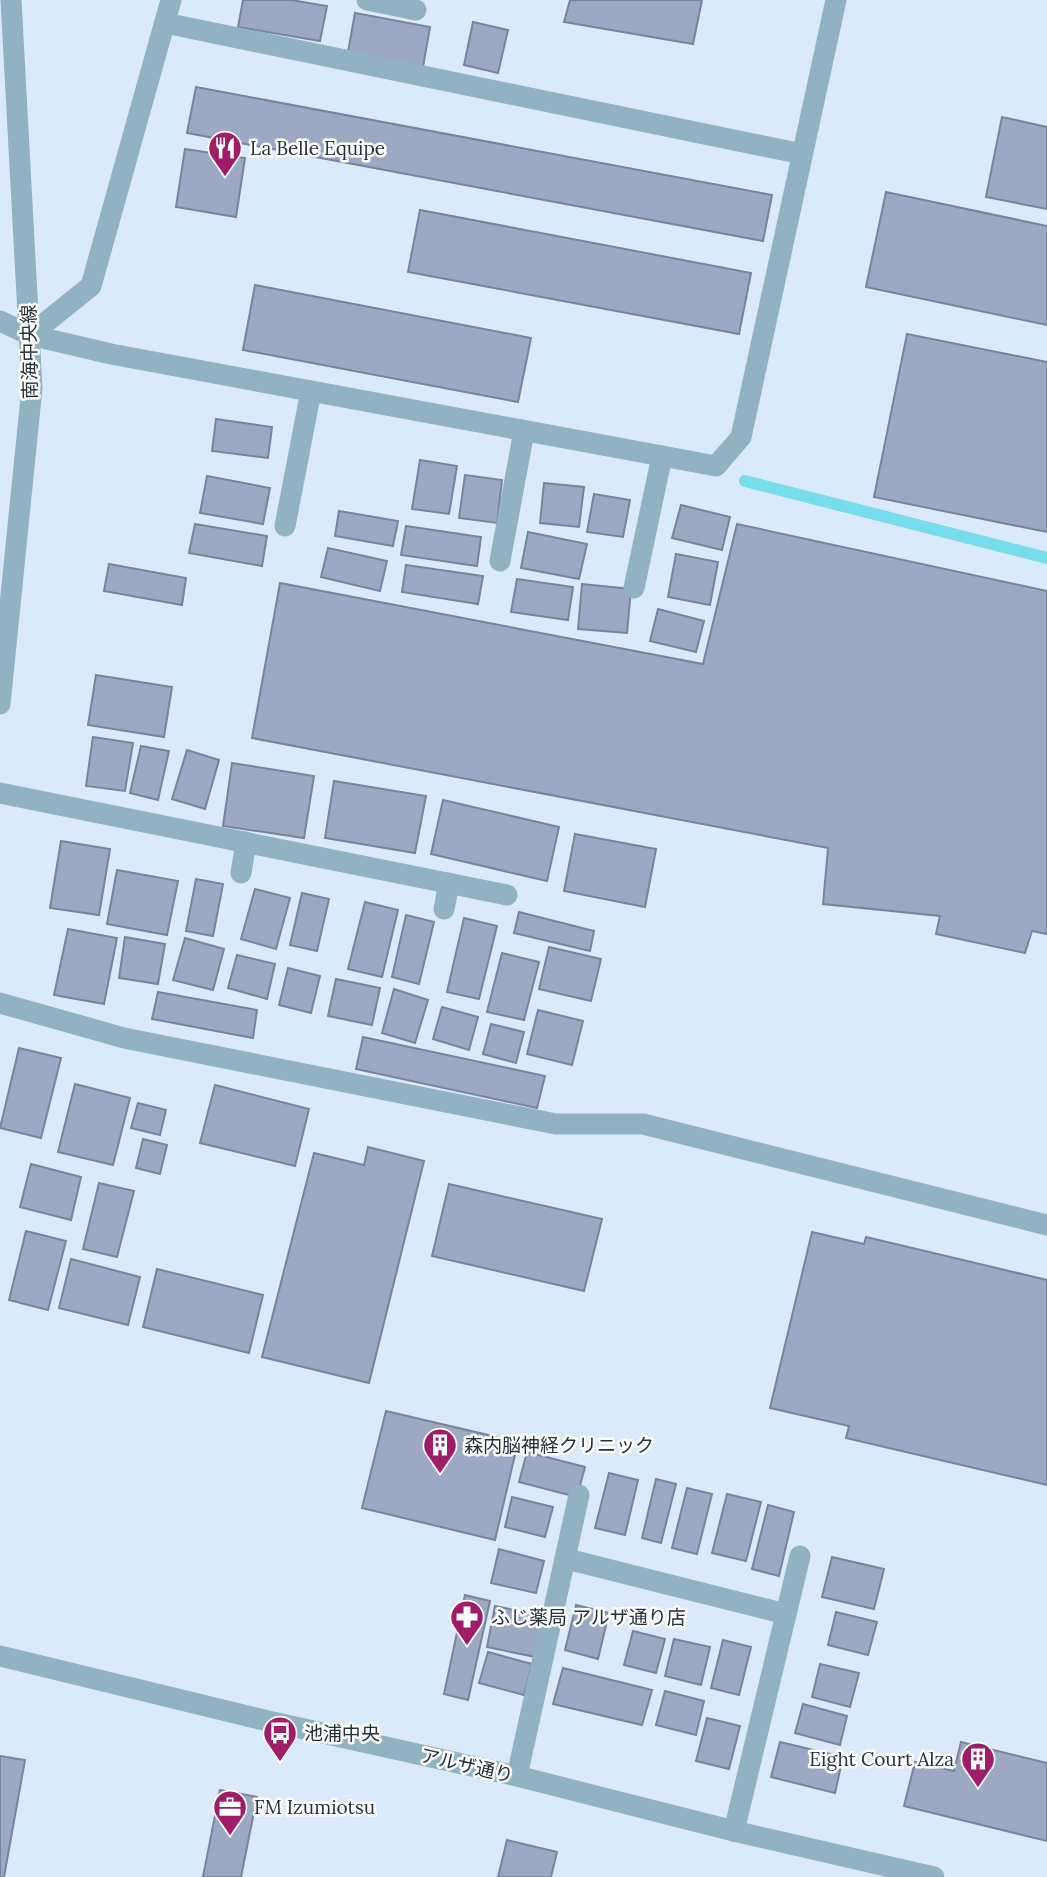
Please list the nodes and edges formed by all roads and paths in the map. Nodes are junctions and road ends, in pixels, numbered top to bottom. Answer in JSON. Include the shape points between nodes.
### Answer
{"nodes":[{"id":1,"x":11,"y":0,"type":"edge"},
{"id":2,"x":172,"y":0,"type":"edge"},
{"id":3,"x":367,"y":0,"type":"edge"},
{"id":4,"x":836,"y":0,"type":"edge"},
{"id":5,"x":416,"y":10,"type":"dead end"},
{"id":6,"x":165,"y":23,"type":"junction"},
{"id":7,"x":802,"y":154,"type":"junction"},
{"id":8,"x":0,"y":321,"type":"edge"},
{"id":9,"x":30,"y":335,"type":"junction"},
{"id":10,"x":310,"y":391,"type":"junction"},
{"id":11,"x":524,"y":431,"type":"junction"},
{"id":12,"x":662,"y":456,"type":"junction"},
{"id":13,"x":285,"y":526,"type":"dead end"},
{"id":14,"x":500,"y":561,"type":"dead end"},
{"id":15,"x":634,"y":587,"type":"dead end"},
{"id":16,"x":0,"y":704,"type":"edge"},
{"id":17,"x":0,"y":793,"type":"edge"},
{"id":18,"x":246,"y":842,"type":"junction"},
{"id":19,"x":241,"y":873,"type":"dead end"},
{"id":20,"x":449,"y":883,"type":"junction"},
{"id":21,"x":507,"y":895,"type":"dead end"},
{"id":22,"x":444,"y":909,"type":"dead end"},
{"id":23,"x":0,"y":1003,"type":"edge"},
{"id":24,"x":1047,"y":1225,"type":"edge"},
{"id":25,"x":579,"y":1495,"type":"dead end"},
{"id":26,"x":800,"y":1556,"type":"dead end"},
{"id":27,"x":567,"y":1559,"type":"junction"},
{"id":28,"x":786,"y":1614,"type":"junction"},
{"id":29,"x":0,"y":1656,"type":"edge"},
{"id":30,"x":517,"y":1776,"type":"junction"},
{"id":31,"x":734,"y":1831,"type":"junction"},
{"id":32,"x":934,"y":1877,"type":"edge"}],
"edges":[{"from":1,"to":9,"type":"street","name":"南海中央線"},
{"from":2,"to":6,"type":"street"},
{"from":3,"to":5,"type":"street"},
{"from":4,"to":7,"type":"street"},
{"from":6,"to":7,"type":"street"},
{"from":6,"to":9,"type":"street","via":[[91,286]]},
{"from":7,"to":12,"type":"street","via":[[741,437],[716,466]]},
{"from":8,"to":9,"type":"street"},
{"from":9,"to":10,"type":"street"},
{"from":9,"to":16,"type":"street","name":"南海中央線","via":[[32,388]]},
{"from":10,"to":11,"type":"street"},
{"from":10,"to":13,"type":"street"},
{"from":11,"to":12,"type":"street"},
{"from":11,"to":14,"type":"street"},
{"from":12,"to":15,"type":"street"},
{"from":17,"to":18,"type":"street"},
{"from":18,"to":19,"type":"street"},
{"from":18,"to":20,"type":"street"},
{"from":20,"to":21,"type":"street"},
{"from":20,"to":22,"type":"street"},
{"from":23,"to":24,"type":"street","via":[[124,1038],[556,1124],[643,1124]]},
{"from":25,"to":27,"type":"street"},
{"from":26,"to":28,"type":"street"},
{"from":27,"to":28,"type":"street"},
{"from":27,"to":30,"type":"street"},
{"from":28,"to":31,"type":"street"},
{"from":29,"to":30,"type":"street","name":"アルザ通り"},
{"from":30,"to":31,"type":"street","name":"アルザ通り"},
{"from":31,"to":32,"type":"street","name":"アルザ通り"}]}
